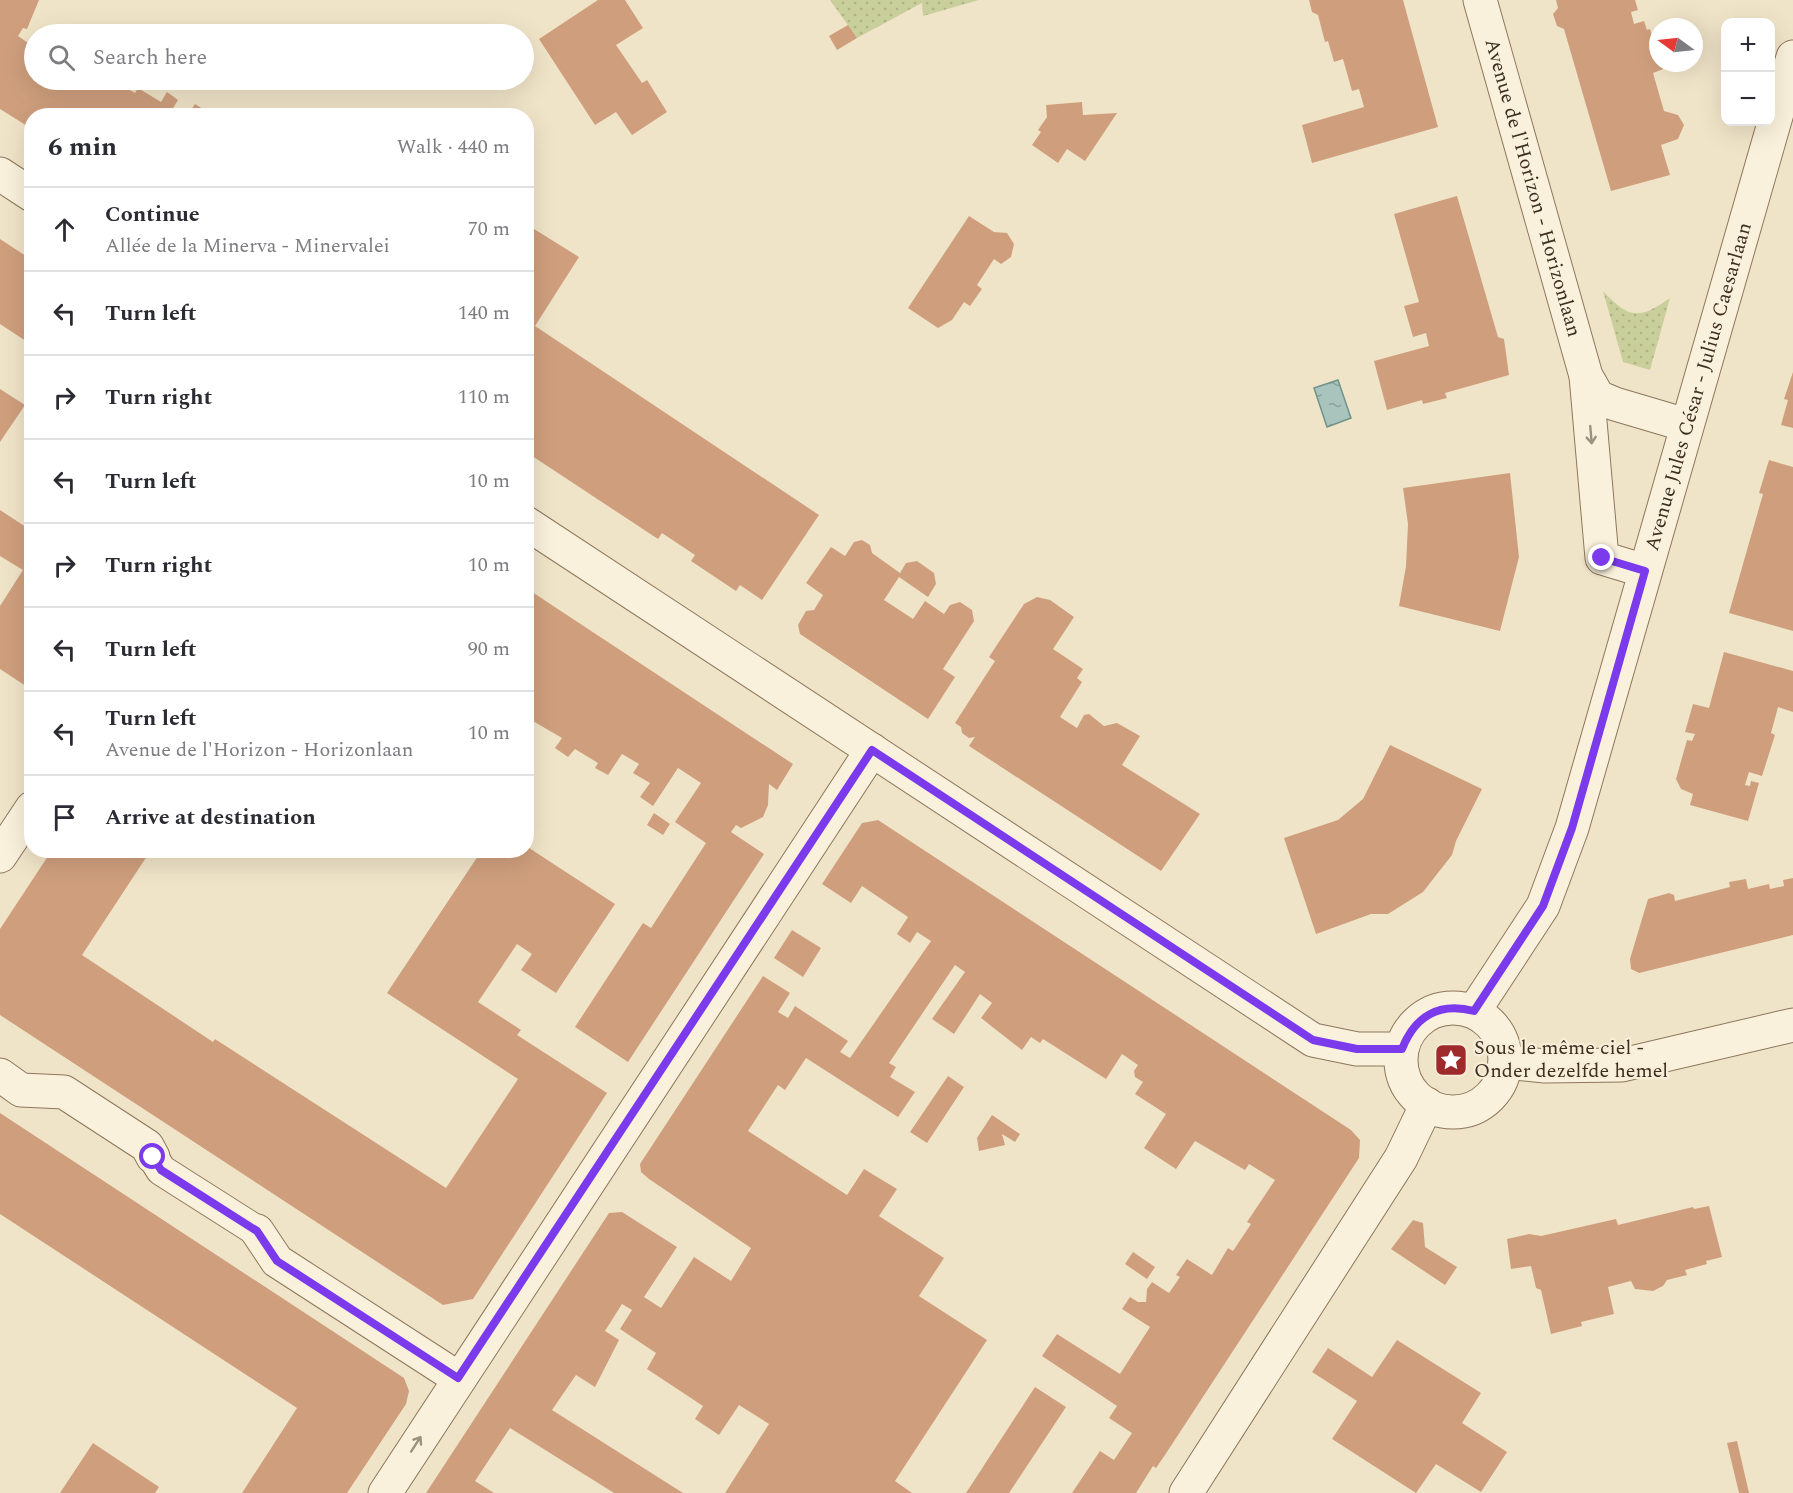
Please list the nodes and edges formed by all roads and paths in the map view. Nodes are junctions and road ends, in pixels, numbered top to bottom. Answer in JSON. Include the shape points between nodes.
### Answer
{"nodes":[{"id":1,"x":1480,"y":0,"type":"edge"},
{"id":2,"x":1793,"y":57,"type":"edge"},
{"id":3,"x":0,"y":174,"type":"edge"},
{"id":4,"x":24,"y":190,"type":"edge"},
{"id":5,"x":1586,"y":376,"type":"junction"},
{"id":6,"x":1686,"y":425,"type":"junction"},
{"id":7,"x":534,"y":528,"type":"edge"},
{"id":8,"x":1645,"y":571,"type":"junction"},
{"id":9,"x":872,"y":750,"type":"junction"},
{"id":10,"x":24,"y":820,"type":"edge"},
{"id":11,"x":0,"y":856,"type":"edge"},
{"id":12,"x":1474,"y":1011,"type":"junction"},
{"id":13,"x":1793,"y":1025,"type":"edge"},
{"id":14,"x":1402,"y":1049,"type":"junction"},
{"id":15,"x":1505,"y":1062,"type":"junction"},
{"id":16,"x":0,"y":1075,"type":"edge"},
{"id":17,"x":1427,"y":1104,"type":"junction"},
{"id":18,"x":153,"y":1157,"type":"joint"},
{"id":19,"x":257,"y":1231,"type":"joint"},
{"id":20,"x":458,"y":1378,"type":"junction"},
{"id":21,"x":385,"y":1493,"type":"edge"},
{"id":22,"x":1186,"y":1493,"type":"edge"}],
"edges":[{"from":1,"to":5,"type":"street","name":"Avenue de l'Horizon - Horizonlaan"},
{"from":2,"to":6,"type":"street","name":"Avenue Jules César - Julius Caesarlaan"},
{"from":3,"to":4,"type":"street"},
{"from":5,"to":6,"type":"street","name":"Avenue de l'Horizon - Horizonlaan","via":[[1598,397]]},
{"from":5,"to":8,"type":"street","name":"Avenue de l'Horizon - Horizonlaan","one_way":true,"via":[[1602,558]]},
{"from":6,"to":8,"type":"street","name":"Avenue Jules César - Julius Caesarlaan"},
{"from":7,"to":9,"type":"street"},
{"from":8,"to":12,"type":"street","name":"Avenue Jules César - Julius Caesarlaan","via":[[1572,828],[1543,906]]},
{"from":9,"to":14,"type":"street","via":[[1313,1040],[1357,1049]]},
{"from":9,"to":20,"type":"street"},
{"from":10,"to":11,"type":"street"},
{"from":12,"to":14,"type":"street","via":[[1435,1011],[1414,1026]]},
{"from":12,"to":15,"type":"street","via":[[1497,1032],[1504,1046]]},
{"from":13,"to":15,"type":"street","via":[[1622,1065]]},
{"from":14,"to":17,"type":"street","via":[[1406,1081]]},
{"from":15,"to":17,"type":"street","via":[[1502,1079],[1492,1095],[1478,1105],[1444,1111]]},
{"from":16,"to":18,"type":"street","via":[[21,1090],[64,1092],[147,1146]]},
{"from":17,"to":22,"type":"street","via":[[1401,1158]]},
{"from":18,"to":19,"type":"street","via":[[161,1170]]},
{"from":19,"to":20,"type":"street","via":[[277,1261]]},
{"from":21,"to":20,"type":"street","one_way":true}]}
